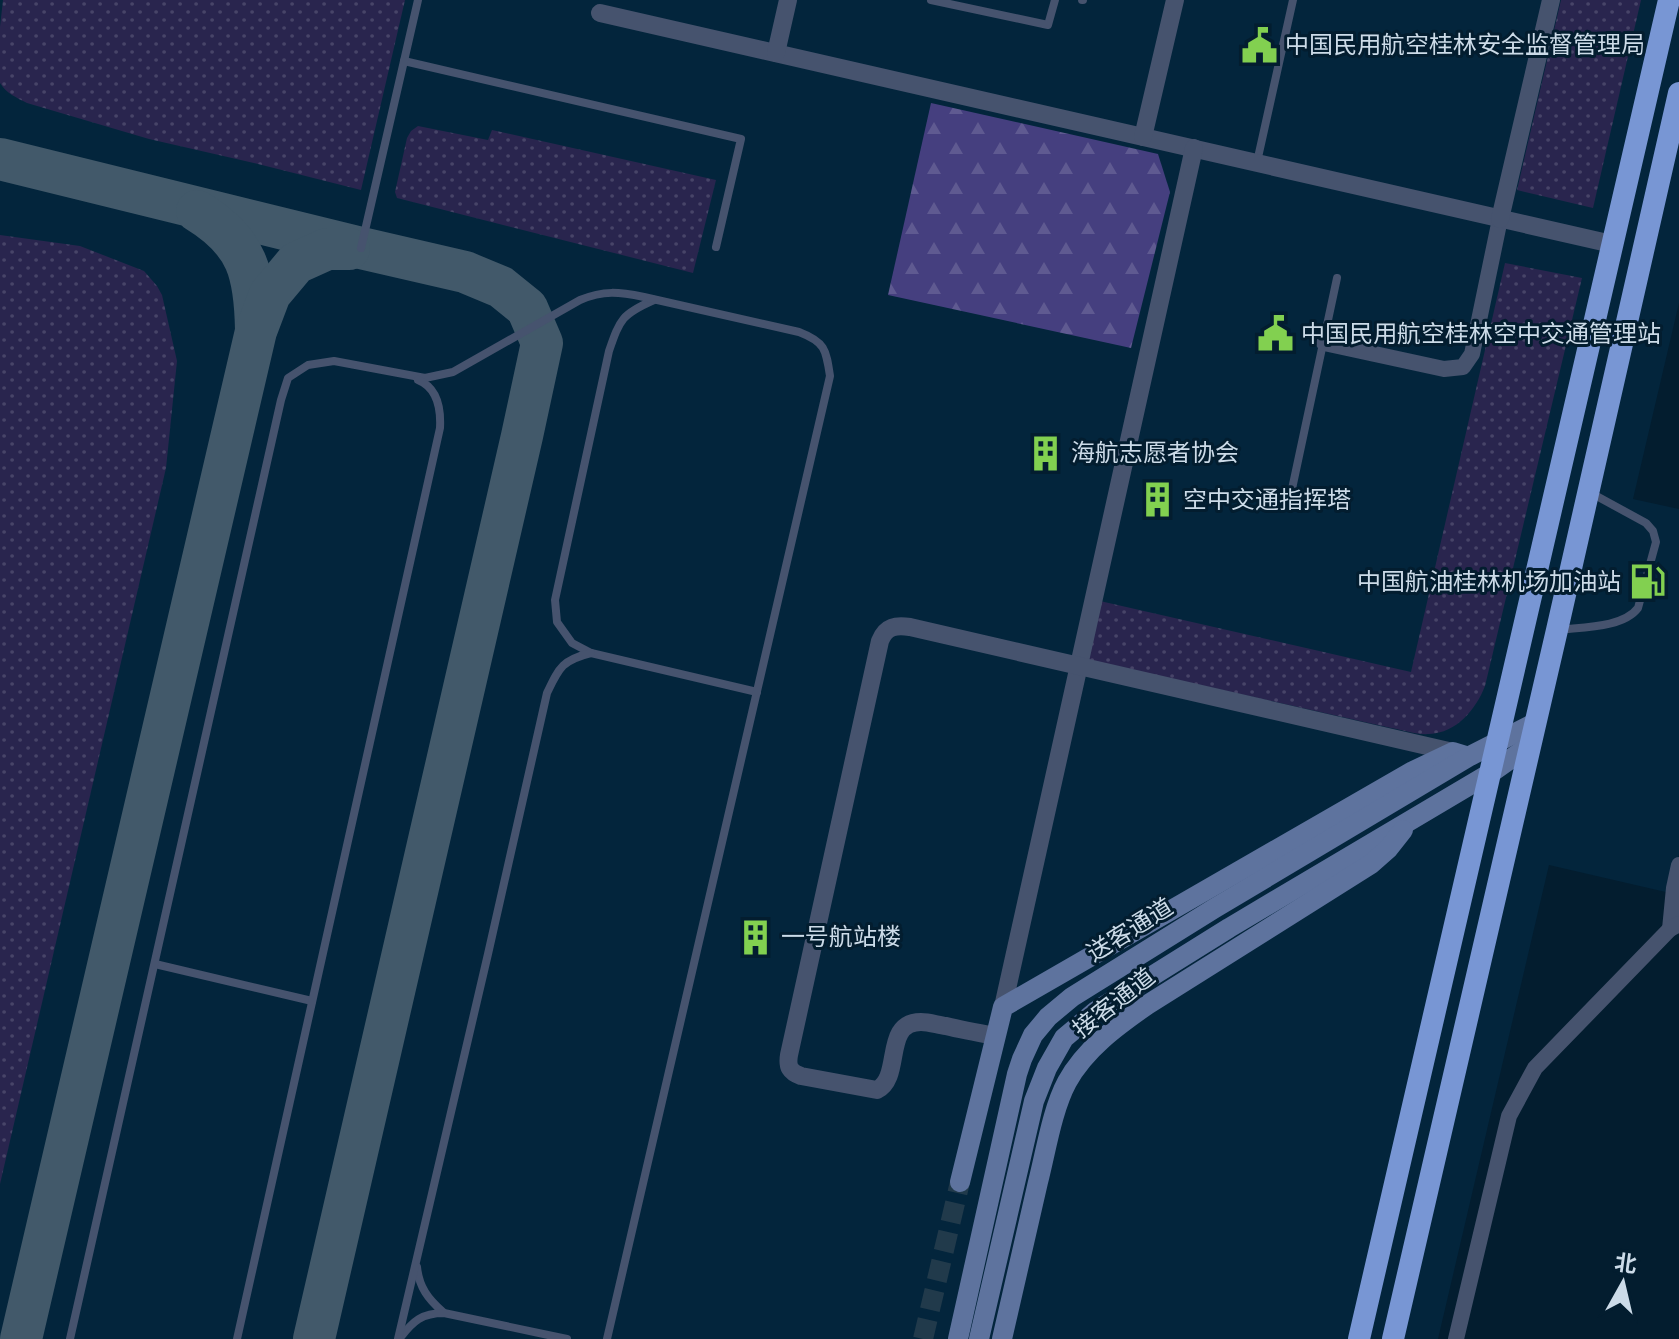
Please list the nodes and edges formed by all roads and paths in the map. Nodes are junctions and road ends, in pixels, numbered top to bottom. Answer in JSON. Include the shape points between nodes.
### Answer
{"nodes":[{"id":1,"x":418,"y":0,"type":"edge"},
{"id":2,"x":788,"y":0,"type":"edge"},
{"id":3,"x":931,"y":0,"type":"edge"},
{"id":4,"x":1055,"y":0,"type":"edge"},
{"id":5,"x":1175,"y":0,"type":"edge"},
{"id":6,"x":1293,"y":0,"type":"edge"},
{"id":7,"x":1551,"y":0,"type":"edge"},
{"id":8,"x":1669,"y":0,"type":"edge"},
{"id":9,"x":600,"y":13,"type":"dead end"},
{"id":10,"x":776,"y":53,"type":"junction"},
{"id":11,"x":404,"y":61,"type":"junction"},
{"id":12,"x":1679,"y":93,"type":"edge"},
{"id":13,"x":1143,"y":137,"type":"junction"},
{"id":14,"x":1194,"y":148,"type":"junction"},
{"id":15,"x":1257,"y":163,"type":"junction"},
{"id":16,"x":1500,"y":219,"type":"junction"},
{"id":17,"x":1612,"y":244,"type":"junction"},
{"id":18,"x":716,"y":247,"type":"dead end"},
{"id":19,"x":361,"y":248,"type":"dead end"},
{"id":20,"x":1337,"y":278,"type":"dead end"},
{"id":21,"x":655,"y":300,"type":"junction"},
{"id":22,"x":1324,"y":343,"type":"junction"},
{"id":23,"x":406,"y":376,"type":"junction"},
{"id":24,"x":1588,"y":491,"type":"junction"},
{"id":25,"x":1289,"y":503,"type":"dead end"},
{"id":26,"x":1557,"y":630,"type":"junction"},
{"id":27,"x":591,"y":653,"type":"junction"},
{"id":28,"x":1078,"y":667,"type":"junction"},
{"id":29,"x":757,"y":692,"type":"junction"},
{"id":30,"x":1535,"y":723,"type":"junction"},
{"id":31,"x":1497,"y":742,"type":"junction"},
{"id":32,"x":1529,"y":746,"type":"junction"},
{"id":33,"x":1462,"y":754,"type":"junction"},
{"id":34,"x":1492,"y":772,"type":"junction"},
{"id":35,"x":1414,"y":818,"type":"junction"},
{"id":36,"x":1679,"y":865,"type":"edge"},
{"id":37,"x":1675,"y":927,"type":"edge"},
{"id":38,"x":155,"y":964,"type":"junction"},
{"id":39,"x":312,"y":1001,"type":"junction"},
{"id":40,"x":1003,"y":1007,"type":"junction"},
{"id":41,"x":996,"y":1036,"type":"junction"},
{"id":42,"x":960,"y":1182,"type":"tunnel mouth"},
{"id":43,"x":417,"y":1260,"type":"junction"},
{"id":44,"x":444,"y":1313,"type":"junction"},
{"id":45,"x":608,"y":1334,"type":"edge"},
{"id":46,"x":70,"y":1339,"type":"edge"},
{"id":47,"x":237,"y":1339,"type":"edge"},
{"id":48,"x":399,"y":1339,"type":"edge"},
{"id":49,"x":567,"y":1339,"type":"edge"},
{"id":50,"x":600,"y":1339,"type":"edge"},
{"id":51,"x":958,"y":1339,"type":"edge"},
{"id":52,"x":979,"y":1339,"type":"edge"},
{"id":53,"x":1002,"y":1339,"type":"edge"},
{"id":54,"x":1359,"y":1339,"type":"edge"},
{"id":55,"x":1393,"y":1339,"type":"edge"},
{"id":56,"x":1456,"y":1339,"type":"edge"}],
"edges":[{"from":1,"to":11,"type":"lane"},
{"from":2,"to":10,"type":"street"},
{"from":3,"to":4,"type":"lane","via":[[1048,25]]},
{"from":5,"to":13,"type":"street"},
{"from":6,"to":15,"type":"lane"},
{"from":7,"to":16,"type":"street"},
{"from":8,"to":17,"type":"highway"},
{"from":9,"to":10,"type":"street"},
{"from":10,"to":13,"type":"street"},
{"from":11,"to":18,"type":"lane","via":[[741,139]]},
{"from":11,"to":19,"type":"lane"},
{"from":12,"to":24,"type":"highway"},
{"from":13,"to":14,"type":"street"},
{"from":14,"to":15,"type":"street"},
{"from":14,"to":28,"type":"street"},
{"from":15,"to":16,"type":"street"},
{"from":16,"to":17,"type":"street"},
{"from":16,"to":22,"type":"street","via":[[1472,354],[1463,367],[1444,369]]},
{"from":17,"to":31,"type":"highway"},
{"from":20,"to":22,"type":"lane"},
{"from":21,"to":23,"type":"lane","via":[[597,293],[453,372]]},
{"from":21,"to":27,"type":"lane","via":[[632,310],[618,324],[555,600],[557,622],[572,643]]},
{"from":21,"to":29,"type":"lane","via":[[799,332],[816,338],[827,351],[830,376]]},
{"from":22,"to":25,"type":"lane"},
{"from":23,"to":38,"type":"lane","via":[[334,361],[308,365],[288,378]]},
{"from":23,"to":39,"type":"lane","via":[[435,393],[440,428]]},
{"from":24,"to":26,"type":"highway"},
{"from":24,"to":26,"type":"lane","via":[[1646,523],[1656,542],[1632,615],[1618,622]]},
{"from":26,"to":30,"type":"highway"},
{"from":27,"to":29,"type":"lane"},
{"from":27,"to":43,"type":"lane","via":[[558,669],[547,693]]},
{"from":28,"to":33,"type":"street"},
{"from":28,"to":40,"type":"street"},
{"from":28,"to":41,"type":"street","via":[[910,627],[896,626],[882,635],[788,1065],[801,1076],[877,1090],[888,1079],[899,1032],[909,1024]]},
{"from":29,"to":45,"type":"lane"},
{"from":30,"to":31,"type":"main road","name":"送客通道"},
{"from":30,"to":32,"type":"highway"},
{"from":31,"to":33,"type":"main road","name":"送客通道"},
{"from":31,"to":34,"type":"highway"},
{"from":32,"to":34,"type":"main road"},
{"from":32,"to":55,"type":"highway"},
{"from":33,"to":40,"type":"main road","name":"接客通道","via":[[1399,778]]},
{"from":33,"to":51,"type":"main road","name":"送客通道","via":[[1072,997],[1048,1017],[1033,1035],[1017,1074]]},
{"from":34,"to":35,"type":"main road"},
{"from":34,"to":54,"type":"highway"},
{"from":35,"to":52,"type":"main road","via":[[1096,1011],[1064,1038],[1034,1101]]},
{"from":35,"to":53,"type":"main road","name":"接客通道","via":[[1371,864],[1147,1005],[1082,1060],[1066,1084],[1051,1129]]},
{"from":36,"to":37,"type":"street"},
{"from":37,"to":56,"type":"street","via":[[1535,1068],[1509,1116]]},
{"from":38,"to":39,"type":"lane"},
{"from":38,"to":46,"type":"lane"},
{"from":39,"to":47,"type":"lane"},
{"from":40,"to":41,"type":"main road"},
{"from":41,"to":42,"type":"main road"},
{"from":43,"to":44,"type":"lane","via":[[423,1290]]},
{"from":43,"to":48,"type":"lane"},
{"from":44,"to":48,"type":"lane","via":[[418,1318]]},
{"from":44,"to":49,"type":"lane"},
{"from":45,"to":50,"type":"lane"}]}
